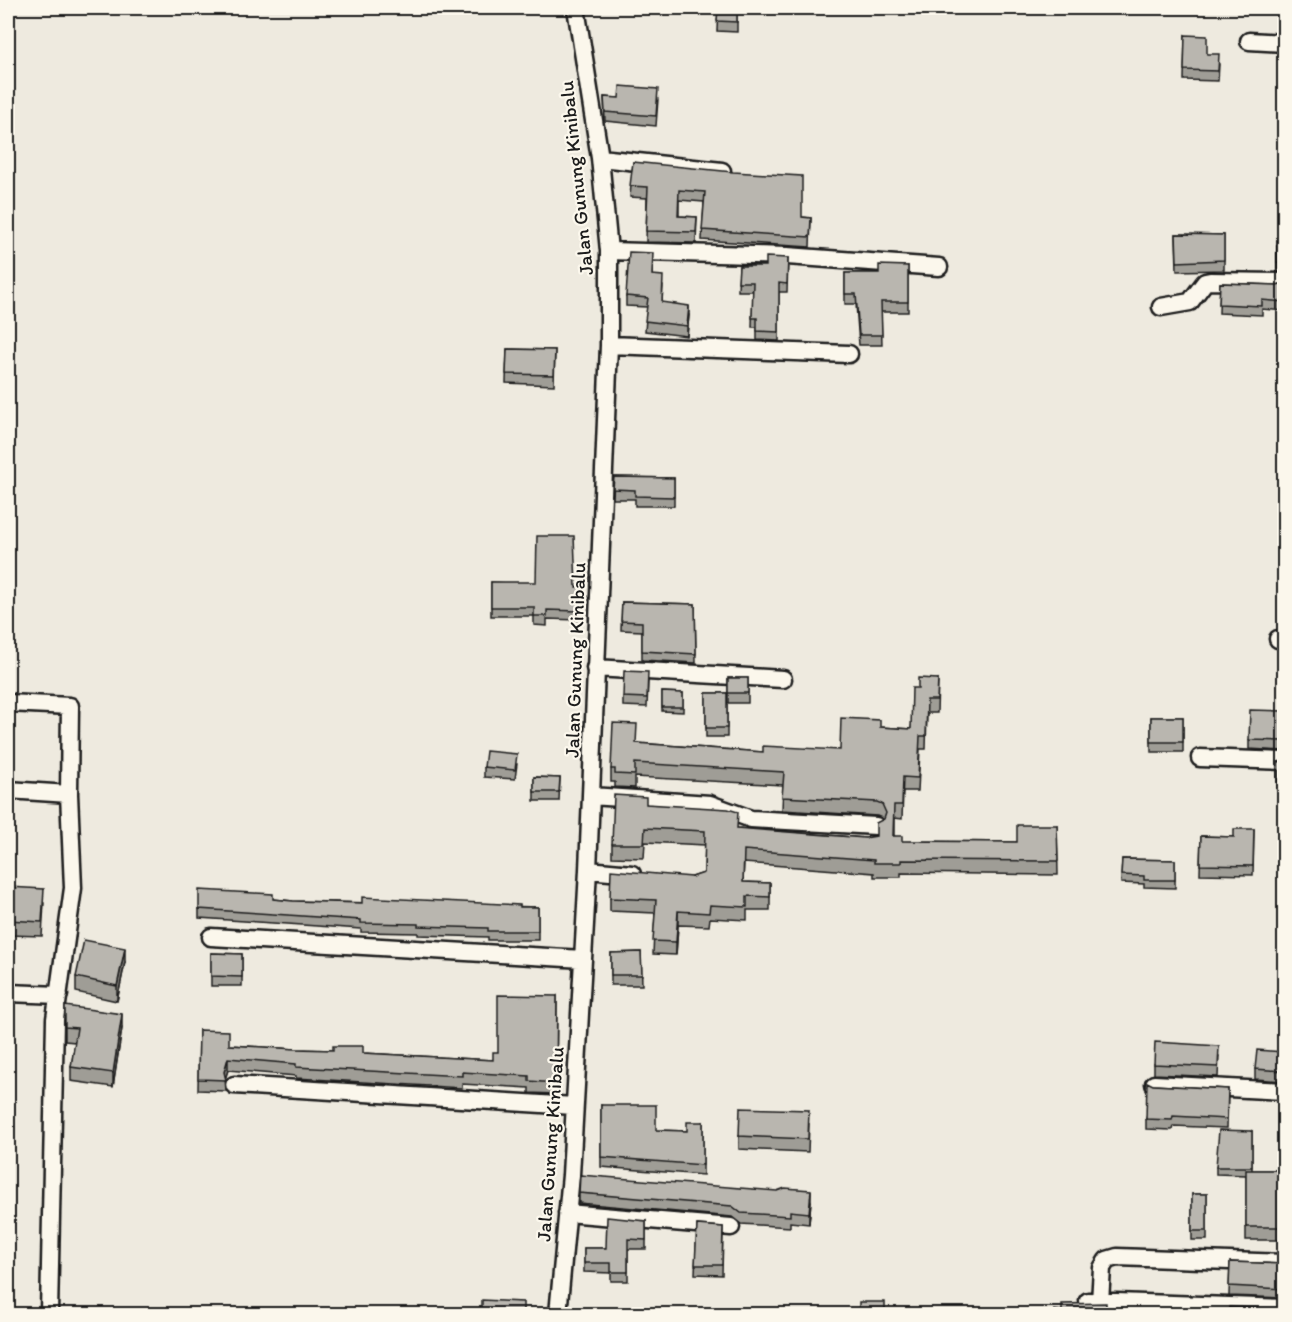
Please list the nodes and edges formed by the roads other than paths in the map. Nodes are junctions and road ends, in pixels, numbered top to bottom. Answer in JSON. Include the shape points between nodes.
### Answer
{"nodes":[{"id":1,"x":576,"y":8,"type":"edge"},
{"id":2,"x":1249,"y":41,"type":"dead end"},
{"id":3,"x":1284,"y":43,"type":"edge"},
{"id":4,"x":600,"y":158,"type":"junction"},
{"id":5,"x":722,"y":171,"type":"edge"},
{"id":6,"x":609,"y":251,"type":"junction"},
{"id":7,"x":939,"y":267,"type":"dead end"},
{"id":8,"x":1284,"y":282,"type":"edge"},
{"id":9,"x":1161,"y":307,"type":"dead end"},
{"id":10,"x":609,"y":345,"type":"junction"},
{"id":11,"x":849,"y":354,"type":"dead end"},
{"id":12,"x":595,"y":669,"type":"junction"},
{"id":13,"x":783,"y":678,"type":"dead end"},
{"id":14,"x":8,"y":703,"type":"edge"},
{"id":15,"x":1200,"y":758,"type":"dead end"},
{"id":16,"x":1284,"y":761,"type":"edge"},
{"id":17,"x":8,"y":790,"type":"edge"},
{"id":18,"x":69,"y":794,"type":"junction"},
{"id":19,"x":591,"y":796,"type":"junction"},
{"id":20,"x":876,"y":826,"type":"edge"},
{"id":21,"x":588,"y":870,"type":"junction"},
{"id":22,"x":647,"y":876,"type":"edge"},
{"id":23,"x":211,"y":936,"type":"dead end"},
{"id":24,"x":583,"y":959,"type":"junction"},
{"id":25,"x":8,"y":993,"type":"edge"},
{"id":26,"x":59,"y":995,"type":"junction"},
{"id":27,"x":1154,"y":1084,"type":"edge"},
{"id":28,"x":234,"y":1085,"type":"dead end"},
{"id":29,"x":1284,"y":1091,"type":"edge"},
{"id":30,"x":574,"y":1106,"type":"junction"},
{"id":31,"x":567,"y":1213,"type":"junction"},
{"id":32,"x":731,"y":1227,"type":"dead end"},
{"id":33,"x":1284,"y":1263,"type":"edge"},
{"id":34,"x":1284,"y":1308,"type":"edge"},
{"id":35,"x":49,"y":1314,"type":"edge"},
{"id":36,"x":558,"y":1314,"type":"edge"}],
"edges":[{"from":1,"to":4,"type":"street","name":"Jalan Gunung Kinibalu"},
{"from":2,"to":3,"type":"street"},
{"from":4,"to":5,"type":"street"},
{"from":4,"to":6,"type":"street","name":"Jalan Gunung Kinibalu"},
{"from":6,"to":7,"type":"street","via":[[787,256]]},
{"from":6,"to":10,"type":"street","name":"Jalan Gunung Kinibalu"},
{"from":8,"to":9,"type":"street","via":[[1205,282],[1190,302]]},
{"from":10,"to":11,"type":"street"},
{"from":10,"to":12,"type":"street","name":"Jalan Gunung Kinibalu"},
{"from":12,"to":13,"type":"street"},
{"from":12,"to":19,"type":"street","name":"Jalan Gunung Kinibalu"},
{"from":14,"to":18,"type":"street","via":[[70,706]]},
{"from":15,"to":16,"type":"street"},
{"from":17,"to":18,"type":"street"},
{"from":18,"to":26,"type":"street","via":[[73,888]]},
{"from":19,"to":20,"type":"street","via":[[710,804],[751,819]]},
{"from":19,"to":21,"type":"street","name":"Jalan Gunung Kinibalu"},
{"from":21,"to":22,"type":"street"},
{"from":21,"to":24,"type":"street","name":"Jalan Gunung Kinibalu"},
{"from":23,"to":24,"type":"street"},
{"from":24,"to":30,"type":"street","name":"Jalan Gunung Kinibalu"},
{"from":25,"to":26,"type":"street"},
{"from":26,"to":35,"type":"street","via":[[53,1082]]},
{"from":27,"to":29,"type":"street"},
{"from":28,"to":30,"type":"street"},
{"from":30,"to":31,"type":"street","name":"Jalan Gunung Kinibalu","via":[[576,1176]]},
{"from":31,"to":32,"type":"street"},
{"from":31,"to":36,"type":"street","name":"Jalan Gunung Kinibalu"},
{"from":33,"to":34,"type":"street","via":[[1117,1257],[1107,1260],[1102,1268],[1094,1302]]}]}
